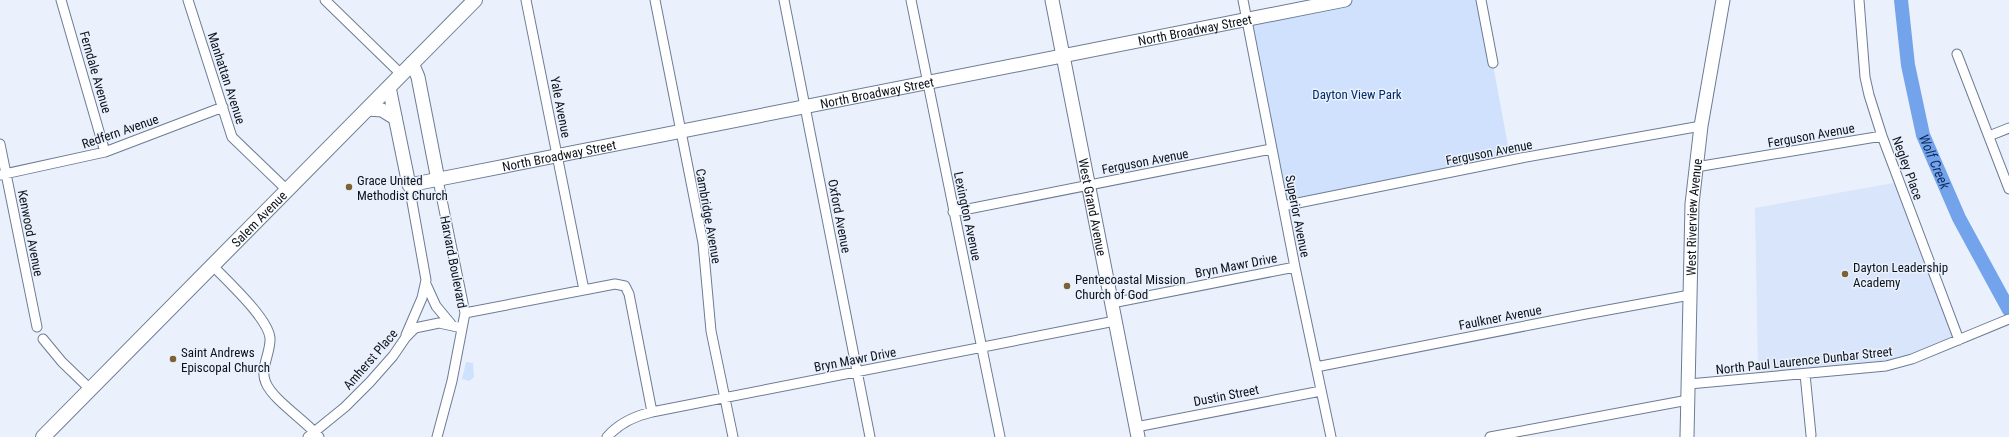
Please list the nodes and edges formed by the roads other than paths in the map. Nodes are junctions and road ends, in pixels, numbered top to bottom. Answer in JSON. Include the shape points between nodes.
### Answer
{"nodes":[{"id":1,"x":61,"y":0,"type":"edge"},
{"id":2,"x":188,"y":0,"type":"edge"},
{"id":3,"x":326,"y":0,"type":"edge"},
{"id":4,"x":473,"y":0,"type":"edge"},
{"id":5,"x":526,"y":0,"type":"edge"},
{"id":6,"x":655,"y":0,"type":"edge"},
{"id":7,"x":784,"y":0,"type":"edge"},
{"id":8,"x":911,"y":0,"type":"edge"},
{"id":9,"x":1052,"y":0,"type":"edge"},
{"id":10,"x":1243,"y":0,"type":"edge"},
{"id":11,"x":1345,"y":0,"type":"edge"},
{"id":12,"x":1481,"y":0,"type":"edge"},
{"id":13,"x":1723,"y":0,"type":"edge"},
{"id":14,"x":1859,"y":0,"type":"edge"},
{"id":15,"x":1247,"y":18,"type":"junction"},
{"id":16,"x":1957,"y":54,"type":"dead end"},
{"id":17,"x":1063,"y":56,"type":"junction"},
{"id":18,"x":412,"y":63,"type":"junction"},
{"id":19,"x":1493,"y":63,"type":"dead end"},
{"id":20,"x":401,"y":74,"type":"junction"},
{"id":21,"x":928,"y":83,"type":"junction"},
{"id":22,"x":389,"y":87,"type":"junction"},
{"id":23,"x":420,"y":87,"type":"junction"},
{"id":24,"x":223,"y":107,"type":"junction"},
{"id":25,"x":805,"y":107,"type":"junction"},
{"id":26,"x":368,"y":109,"type":"junction"},
{"id":27,"x":395,"y":118,"type":"junction"},
{"id":28,"x":1701,"y":126,"type":"junction"},
{"id":29,"x":2009,"y":128,"type":"edge"},
{"id":30,"x":681,"y":131,"type":"junction"},
{"id":31,"x":1882,"y":136,"type":"junction"},
{"id":32,"x":1989,"y":136,"type":"junction"},
{"id":33,"x":0,"y":144,"type":"edge"},
{"id":34,"x":1271,"y":149,"type":"junction"},
{"id":35,"x":106,"y":152,"type":"junction"},
{"id":36,"x":558,"y":156,"type":"junction"},
{"id":37,"x":1696,"y":167,"type":"junction"},
{"id":38,"x":3,"y":175,"type":"edge"},
{"id":39,"x":438,"y":180,"type":"junction"},
{"id":40,"x":408,"y":185,"type":"junction"},
{"id":41,"x":1088,"y":185,"type":"junction"},
{"id":42,"x":2009,"y":189,"type":"edge"},
{"id":43,"x":287,"y":190,"type":"junction"},
{"id":44,"x":1283,"y":206,"type":"junction"},
{"id":45,"x":954,"y":212,"type":"junction"},
{"id":46,"x":212,"y":265,"type":"junction"},
{"id":47,"x":1295,"y":267,"type":"junction"},
{"id":48,"x":426,"y":284,"type":"junction"},
{"id":49,"x":584,"y":290,"type":"junction"},
{"id":50,"x":1690,"y":295,"type":"junction"},
{"id":51,"x":1112,"y":303,"type":"junction"},
{"id":52,"x":465,"y":313,"type":"junction"},
{"id":53,"x":2009,"y":319,"type":"edge"},
{"id":54,"x":1115,"y":321,"type":"junction"},
{"id":55,"x":451,"y":324,"type":"junction"},
{"id":56,"x":37,"y":327,"type":"dead end"},
{"id":57,"x":462,"y":328,"type":"junction"},
{"id":58,"x":406,"y":337,"type":"junction"},
{"id":59,"x":43,"y":339,"type":"dead end"},
{"id":60,"x":1959,"y":340,"type":"junction"},
{"id":61,"x":982,"y":348,"type":"junction"},
{"id":62,"x":1316,"y":367,"type":"junction"},
{"id":63,"x":858,"y":372,"type":"junction"},
{"id":64,"x":1805,"y":374,"type":"junction"},
{"id":65,"x":1689,"y":384,"type":"junction"},
{"id":66,"x":90,"y":389,"type":"junction"},
{"id":67,"x":1321,"y":391,"type":"junction"},
{"id":68,"x":725,"y":398,"type":"junction"},
{"id":69,"x":1688,"y":400,"type":"junction"},
{"id":70,"x":652,"y":412,"type":"junction"},
{"id":71,"x":1137,"y":432,"type":"edge"},
{"id":72,"x":314,"y":435,"type":"edge"},
{"id":73,"x":1811,"y":435,"type":"dead end"},
{"id":74,"x":43,"y":437,"type":"edge"},
{"id":75,"x":437,"y":437,"type":"edge"},
{"id":76,"x":607,"y":437,"type":"edge"},
{"id":77,"x":733,"y":437,"type":"edge"},
{"id":78,"x":870,"y":437,"type":"edge"},
{"id":79,"x":1000,"y":437,"type":"edge"},
{"id":80,"x":1331,"y":437,"type":"edge"},
{"id":81,"x":1490,"y":437,"type":"edge"},
{"id":82,"x":1687,"y":437,"type":"edge"}],
"edges":[{"from":1,"to":35,"type":"street","name":"Ferndale Avenue"},
{"from":2,"to":24,"type":"street","name":"Manhattan Avenue"},
{"from":3,"to":20,"type":"street"},
{"from":4,"to":18,"type":"main road","name":"Salem Avenue"},
{"from":5,"to":36,"type":"street","name":"Yale Avenue"},
{"from":6,"to":30,"type":"street","name":"Cambridge Avenue"},
{"from":7,"to":25,"type":"street","name":"Oxford Avenue"},
{"from":8,"to":21,"type":"street","name":"Lexington Avenue"},
{"from":9,"to":17,"type":"street","name":"West Grand Avenue"},
{"from":10,"to":15,"type":"street","name":"Superior Avenue"},
{"from":11,"to":15,"type":"street","name":"North Broadway Street"},
{"from":12,"to":19,"type":"street"},
{"from":13,"to":28,"type":"street","name":"West Riverview Avenue"},
{"from":14,"to":31,"type":"street","name":"Negley Place","via":[[1868,95]]},
{"from":15,"to":17,"type":"street","name":"North Broadway Street"},
{"from":15,"to":34,"type":"street","name":"Superior Avenue"},
{"from":16,"to":32,"type":"street"},
{"from":17,"to":21,"type":"street","name":"North Broadway Street"},
{"from":17,"to":41,"type":"street","name":"West Grand Avenue"},
{"from":18,"to":20,"type":"main road","name":"Salem Avenue"},
{"from":18,"to":23,"type":"street","name":"Harvard Boulevard"},
{"from":20,"to":22,"type":"main road","name":"Salem Avenue"},
{"from":20,"to":23,"type":"street"},
{"from":21,"to":25,"type":"street","name":"North Broadway Street"},
{"from":21,"to":45,"type":"street","name":"Lexington Avenue"},
{"from":22,"to":26,"type":"main road","name":"Salem Avenue"},
{"from":22,"to":27,"type":"street","name":"Harvard Boulevard"},
{"from":23,"to":39,"type":"street","name":"Harvard Boulevard"},
{"from":24,"to":35,"type":"street","name":"Redfern Avenue"},
{"from":24,"to":43,"type":"street","name":"Manhattan Avenue","via":[[232,137]]},
{"from":25,"to":30,"type":"street","name":"North Broadway Street"},
{"from":25,"to":63,"type":"street","name":"Oxford Avenue"},
{"from":26,"to":27,"type":"street","via":[[382,110]]},
{"from":26,"to":43,"type":"main road","name":"Salem Avenue"},
{"from":27,"to":40,"type":"street","name":"Harvard Boulevard"},
{"from":28,"to":37,"type":"street","name":"West Riverview Avenue"},
{"from":28,"to":44,"type":"street","name":"Ferguson Avenue","via":[[1521,158]]},
{"from":29,"to":32,"type":"street"},
{"from":30,"to":36,"type":"street","name":"North Broadway Street"},
{"from":30,"to":68,"type":"street","name":"Cambridge Avenue","via":[[703,243],[708,310]]},
{"from":31,"to":37,"type":"street","name":"Ferguson Avenue"},
{"from":31,"to":60,"type":"street","name":"Negley Place"},
{"from":32,"to":42,"type":"street"},
{"from":33,"to":38,"type":"street","name":"Kenwood Avenue"},
{"from":34,"to":41,"type":"street","name":"Ferguson Avenue"},
{"from":34,"to":44,"type":"street","name":"Superior Avenue"},
{"from":35,"to":38,"type":"street","name":"Redfern Avenue"},
{"from":36,"to":39,"type":"street","name":"North Broadway Street"},
{"from":36,"to":49,"type":"street","name":"Yale Avenue"},
{"from":37,"to":50,"type":"street","name":"West Riverview Avenue","via":[[1692,204]]},
{"from":38,"to":56,"type":"street","name":"Kenwood Avenue"},
{"from":39,"to":40,"type":"street","name":"North Broadway Street"},
{"from":39,"to":52,"type":"street","name":"Harvard Boulevard"},
{"from":40,"to":48,"type":"street","name":"Harvard Boulevard"},
{"from":41,"to":45,"type":"street","name":"Ferguson Avenue"},
{"from":41,"to":51,"type":"street","name":"West Grand Avenue"},
{"from":43,"to":46,"type":"main road","name":"Salem Avenue"},
{"from":44,"to":47,"type":"street","name":"Superior Avenue"},
{"from":45,"to":61,"type":"street","name":"Lexington Avenue"},
{"from":46,"to":66,"type":"main road","name":"Salem Avenue"},
{"from":46,"to":72,"type":"street","via":[[267,326],[270,340],[264,376],[269,389]]},
{"from":47,"to":51,"type":"street","name":"Bryn Mawr Drive"},
{"from":47,"to":62,"type":"street","name":"Superior Avenue"},
{"from":48,"to":55,"type":"street","name":"Harvard Boulevard","via":[[436,306]]},
{"from":48,"to":58,"type":"street","name":"Harvard Boulevard"},
{"from":49,"to":52,"type":"street"},
{"from":49,"to":70,"type":"street","via":[[618,284],[625,286],[628,291]]},
{"from":50,"to":62,"type":"street","name":"Faulkner Avenue"},
{"from":50,"to":65,"type":"street","name":"West Riverview Avenue"},
{"from":51,"to":54,"type":"street","name":"West Grand Avenue"},
{"from":52,"to":57,"type":"street","name":"Harvard Boulevard"},
{"from":53,"to":60,"type":"street","name":"North Paul Laurence Dunbar Street"},
{"from":54,"to":61,"type":"street","name":"Bryn Mawr Drive"},
{"from":54,"to":71,"type":"street","name":"West Grand Avenue"},
{"from":55,"to":57,"type":"street","name":"Amherst Place"},
{"from":55,"to":58,"type":"street","name":"Amherst Place","via":[[428,324],[415,328]]},
{"from":57,"to":75,"type":"street","name":"Harvard Boulevard","via":[[452,381]]},
{"from":58,"to":72,"type":"street","name":"Amherst Place","via":[[370,382]]},
{"from":59,"to":66,"type":"street"},
{"from":60,"to":64,"type":"street","name":"North Paul Laurence Dunbar Street","via":[[1899,363],[1877,368]]},
{"from":61,"to":63,"type":"street","name":"Bryn Mawr Drive"},
{"from":61,"to":79,"type":"street","name":"Lexington Avenue"},
{"from":62,"to":67,"type":"street","name":"Superior Avenue"},
{"from":63,"to":68,"type":"street","name":"Bryn Mawr Drive"},
{"from":63,"to":78,"type":"street","name":"Oxford Avenue"},
{"from":64,"to":65,"type":"street","name":"North Paul Laurence Dunbar Street"},
{"from":64,"to":73,"type":"street"},
{"from":65,"to":69,"type":"street","name":"West Riverview Avenue"},
{"from":66,"to":74,"type":"main road","name":"Salem Avenue"},
{"from":67,"to":71,"type":"street","name":"Dustin Street"},
{"from":67,"to":80,"type":"street","name":"Superior Avenue"},
{"from":68,"to":70,"type":"street","name":"Bryn Mawr Drive"},
{"from":68,"to":77,"type":"street","name":"Cambridge Avenue"},
{"from":69,"to":81,"type":"street"},
{"from":69,"to":82,"type":"street","name":"West Riverview Avenue"},
{"from":70,"to":76,"type":"street","name":"Bryn Mawr Drive","via":[[629,420]]}]}
